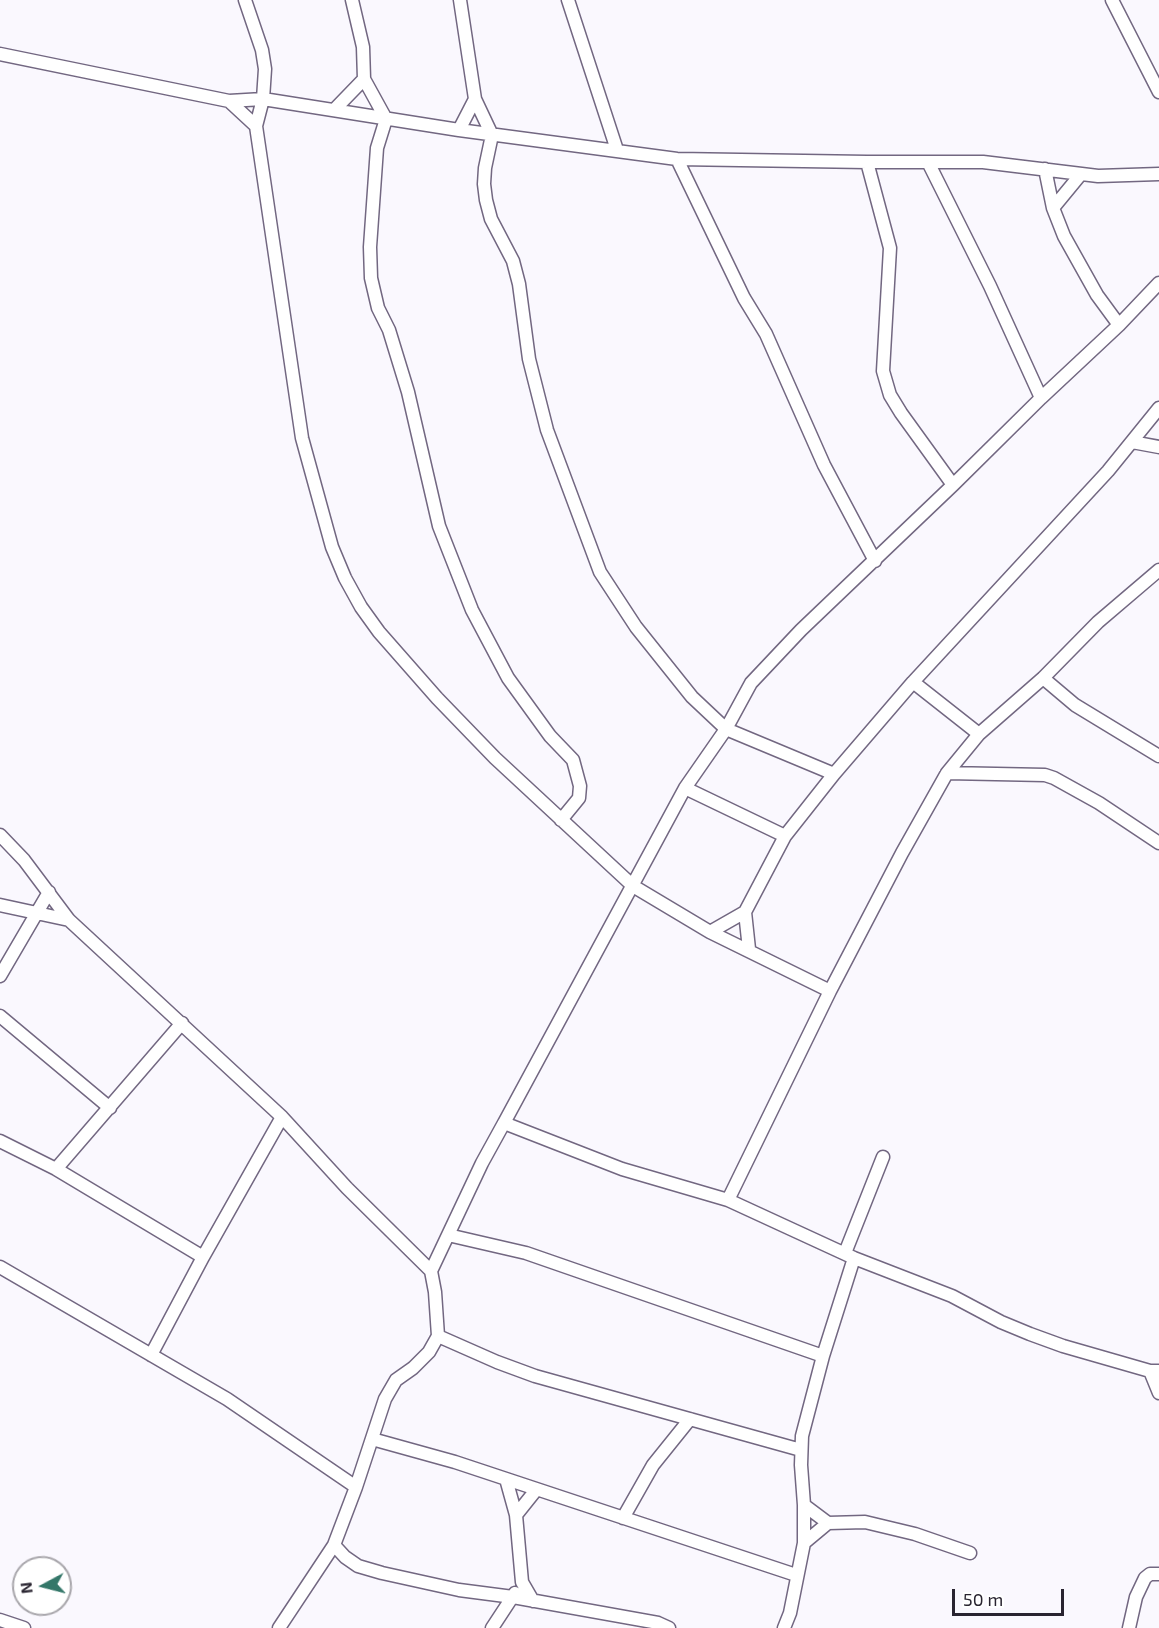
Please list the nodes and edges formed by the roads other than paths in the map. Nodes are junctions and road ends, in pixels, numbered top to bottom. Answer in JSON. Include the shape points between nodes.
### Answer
{"nodes":[{"id":1,"x":245,"y":0,"type":"edge"},
{"id":2,"x":352,"y":0,"type":"edge"},
{"id":3,"x":460,"y":0,"type":"edge"},
{"id":4,"x":568,"y":0,"type":"edge"},
{"id":5,"x":1112,"y":0,"type":"edge"},
{"id":6,"x":0,"y":54,"type":"edge"},
{"id":7,"x":1154,"y":70,"type":"edge"},
{"id":8,"x":364,"y":80,"type":"junction"},
{"id":9,"x":1159,"y":92,"type":"edge"},
{"id":10,"x":263,"y":99,"type":"junction"},
{"id":11,"x":476,"y":99,"type":"junction"},
{"id":12,"x":229,"y":101,"type":"junction"},
{"id":13,"x":335,"y":109,"type":"junction"},
{"id":14,"x":386,"y":119,"type":"junction"},
{"id":15,"x":256,"y":126,"type":"junction"},
{"id":16,"x":459,"y":130,"type":"junction"},
{"id":17,"x":492,"y":135,"type":"junction"},
{"id":18,"x":617,"y":150,"type":"junction"},
{"id":19,"x":677,"y":159,"type":"junction"},
{"id":20,"x":867,"y":162,"type":"junction"},
{"id":21,"x":928,"y":162,"type":"junction"},
{"id":22,"x":1045,"y":169,"type":"junction"},
{"id":23,"x":1081,"y":174,"type":"junction"},
{"id":24,"x":1159,"y":174,"type":"edge"},
{"id":25,"x":1053,"y":208,"type":"junction"},
{"id":26,"x":1159,"y":284,"type":"edge"},
{"id":27,"x":1119,"y":325,"type":"junction"},
{"id":28,"x":1041,"y":398,"type":"junction"},
{"id":29,"x":1159,"y":408,"type":"edge"},
{"id":30,"x":1132,"y":442,"type":"junction"},
{"id":31,"x":1159,"y":447,"type":"edge"},
{"id":32,"x":953,"y":485,"type":"junction"},
{"id":33,"x":875,"y":561,"type":"junction"},
{"id":34,"x":1159,"y":570,"type":"edge"},
{"id":35,"x":1043,"y":678,"type":"junction"},
{"id":36,"x":913,"y":682,"type":"junction"},
{"id":37,"x":726,"y":729,"type":"junction"},
{"id":38,"x":979,"y":734,"type":"junction"},
{"id":39,"x":1159,"y":756,"type":"edge"},
{"id":40,"x":947,"y":773,"type":"junction"},
{"id":41,"x":834,"y":774,"type":"junction"},
{"id":42,"x":685,"y":789,"type":"junction"},
{"id":43,"x":561,"y":820,"type":"junction"},
{"id":44,"x":0,"y":835,"type":"edge"},
{"id":45,"x":785,"y":836,"type":"junction"},
{"id":46,"x":1159,"y":843,"type":"edge"},
{"id":47,"x":633,"y":886,"type":"junction"},
{"id":48,"x":49,"y":892,"type":"junction"},
{"id":49,"x":0,"y":905,"type":"edge"},
{"id":50,"x":38,"y":912,"type":"junction"},
{"id":51,"x":745,"y":912,"type":"junction"},
{"id":52,"x":69,"y":920,"type":"junction"},
{"id":53,"x":710,"y":932,"type":"junction"},
{"id":54,"x":749,"y":950,"type":"junction"},
{"id":55,"x":0,"y":976,"type":"edge"},
{"id":56,"x":830,"y":991,"type":"junction"},
{"id":57,"x":0,"y":1016,"type":"edge"},
{"id":58,"x":182,"y":1023,"type":"junction"},
{"id":59,"x":110,"y":1108,"type":"junction"},
{"id":60,"x":282,"y":1118,"type":"junction"},
{"id":61,"x":504,"y":1124,"type":"junction"},
{"id":62,"x":0,"y":1141,"type":"edge"},
{"id":63,"x":883,"y":1157,"type":"dead end"},
{"id":64,"x":56,"y":1169,"type":"junction"},
{"id":65,"x":728,"y":1200,"type":"junction"},
{"id":66,"x":448,"y":1235,"type":"junction"},
{"id":67,"x":850,"y":1256,"type":"junction"},
{"id":68,"x":203,"y":1257,"type":"junction"},
{"id":69,"x":0,"y":1267,"type":"edge"},
{"id":70,"x":431,"y":1271,"type":"junction"},
{"id":71,"x":438,"y":1336,"type":"junction"},
{"id":72,"x":151,"y":1355,"type":"junction"},
{"id":73,"x":823,"y":1356,"type":"junction"},
{"id":74,"x":1155,"y":1371,"type":"edge"},
{"id":75,"x":1159,"y":1393,"type":"edge"},
{"id":76,"x":690,"y":1419,"type":"junction"},
{"id":77,"x":372,"y":1439,"type":"junction"},
{"id":78,"x":801,"y":1450,"type":"junction"},
{"id":79,"x":506,"y":1479,"type":"junction"},
{"id":80,"x":356,"y":1487,"type":"junction"},
{"id":81,"x":536,"y":1490,"type":"junction"},
{"id":82,"x":804,"y":1505,"type":"junction"},
{"id":83,"x":516,"y":1515,"type":"junction"},
{"id":84,"x":623,"y":1518,"type":"junction"},
{"id":85,"x":828,"y":1523,"type":"junction"},
{"id":86,"x":804,"y":1543,"type":"junction"},
{"id":87,"x":334,"y":1545,"type":"junction"},
{"id":88,"x":970,"y":1553,"type":"dead end"},
{"id":89,"x":1159,"y":1574,"type":"edge"},
{"id":90,"x":796,"y":1575,"type":"junction"},
{"id":91,"x":522,"y":1582,"type":"junction"},
{"id":92,"x":513,"y":1597,"type":"junction"},
{"id":93,"x":533,"y":1601,"type":"junction"},
{"id":94,"x":7,"y":1624,"type":"edge"},
{"id":95,"x":283,"y":1626,"type":"edge"},
{"id":96,"x":24,"y":1628,"type":"edge"},
{"id":97,"x":492,"y":1628,"type":"edge"},
{"id":98,"x":669,"y":1628,"type":"edge"},
{"id":99,"x":784,"y":1628,"type":"edge"},
{"id":100,"x":1129,"y":1628,"type":"edge"}],
"edges":[{"from":1,"to":10,"type":"street","via":[[262,50]]},
{"from":2,"to":8,"type":"street","via":[[363,47]]},
{"from":3,"to":11,"type":"street"},
{"from":4,"to":18,"type":"street"},
{"from":5,"to":7,"type":"street"},
{"from":6,"to":12,"type":"street"},
{"from":7,"to":9,"type":"street"},
{"from":8,"to":13,"type":"street"},
{"from":8,"to":14,"type":"street"},
{"from":10,"to":12,"type":"street"},
{"from":10,"to":13,"type":"street"},
{"from":10,"to":15,"type":"street"},
{"from":11,"to":16,"type":"street"},
{"from":11,"to":17,"type":"street"},
{"from":12,"to":15,"type":"street"},
{"from":13,"to":14,"type":"street"},
{"from":14,"to":16,"type":"street"},
{"from":14,"to":43,"type":"street","via":[[377,148],[370,247],[371,278],[378,308],[408,392],[439,526],[472,610],[508,678],[550,736],[573,760],[579,798]]},
{"from":15,"to":43,"type":"street","via":[[302,438],[332,546],[345,578],[379,632],[437,698]]},
{"from":16,"to":17,"type":"street"},
{"from":17,"to":18,"type":"street"},
{"from":17,"to":37,"type":"street","via":[[485,168],[486,200],[491,219],[513,261],[529,359],[547,430],[600,572],[636,627],[685,688]]},
{"from":18,"to":19,"type":"street"},
{"from":19,"to":20,"type":"street"},
{"from":19,"to":33,"type":"street","via":[[744,298],[766,334],[824,465]]},
{"from":20,"to":21,"type":"street"},
{"from":20,"to":32,"type":"street","via":[[890,248],[883,371],[890,395],[901,413]]},
{"from":21,"to":22,"type":"street","via":[[983,162]]},
{"from":21,"to":28,"type":"street"},
{"from":22,"to":23,"type":"street"},
{"from":22,"to":25,"type":"street"},
{"from":23,"to":24,"type":"street"},
{"from":23,"to":25,"type":"street"},
{"from":25,"to":27,"type":"street","via":[[1080,265]]},
{"from":26,"to":27,"type":"street"},
{"from":27,"to":28,"type":"street"},
{"from":28,"to":32,"type":"street"},
{"from":29,"to":30,"type":"street"},
{"from":30,"to":31,"type":"street"},
{"from":30,"to":36,"type":"street"},
{"from":32,"to":33,"type":"street"},
{"from":33,"to":37,"type":"street","via":[[751,683]]},
{"from":34,"to":35,"type":"street","via":[[1098,622]]},
{"from":35,"to":38,"type":"street"},
{"from":35,"to":39,"type":"street","via":[[1075,705]]},
{"from":36,"to":38,"type":"street"},
{"from":36,"to":41,"type":"street"},
{"from":37,"to":41,"type":"street"},
{"from":37,"to":42,"type":"street"},
{"from":38,"to":40,"type":"street"},
{"from":40,"to":46,"type":"street","via":[[1045,775],[1099,803]]},
{"from":40,"to":56,"type":"street"},
{"from":41,"to":45,"type":"street"},
{"from":42,"to":45,"type":"street"},
{"from":42,"to":47,"type":"street"},
{"from":43,"to":47,"type":"street"},
{"from":44,"to":48,"type":"street"},
{"from":45,"to":51,"type":"street"},
{"from":47,"to":53,"type":"street"},
{"from":47,"to":61,"type":"street"},
{"from":48,"to":50,"type":"street"},
{"from":48,"to":52,"type":"street"},
{"from":49,"to":50,"type":"street"},
{"from":50,"to":52,"type":"street"},
{"from":50,"to":55,"type":"street"},
{"from":51,"to":53,"type":"street"},
{"from":51,"to":54,"type":"street"},
{"from":52,"to":58,"type":"street"},
{"from":53,"to":54,"type":"street"},
{"from":54,"to":56,"type":"street"},
{"from":56,"to":65,"type":"street"},
{"from":57,"to":59,"type":"street"},
{"from":58,"to":59,"type":"street"},
{"from":58,"to":60,"type":"street"},
{"from":59,"to":64,"type":"street"},
{"from":60,"to":68,"type":"street"},
{"from":60,"to":70,"type":"street"},
{"from":61,"to":65,"type":"street","via":[[622,1168]]},
{"from":61,"to":66,"type":"street"},
{"from":62,"to":64,"type":"street"},
{"from":63,"to":67,"type":"street"},
{"from":64,"to":68,"type":"street"},
{"from":65,"to":67,"type":"street"},
{"from":66,"to":70,"type":"street"},
{"from":66,"to":73,"type":"street","via":[[526,1252]]},
{"from":67,"to":73,"type":"street"},
{"from":67,"to":74,"type":"street","via":[[952,1296],[1030,1334]]},
{"from":68,"to":72,"type":"street"},
{"from":69,"to":72,"type":"street"},
{"from":70,"to":71,"type":"street"},
{"from":71,"to":76,"type":"street","via":[[535,1376]]},
{"from":71,"to":77,"type":"street","via":[[429,1352],[396,1380],[385,1399]]},
{"from":72,"to":80,"type":"street","via":[[227,1399]]},
{"from":73,"to":78,"type":"street"},
{"from":74,"to":75,"type":"street"},
{"from":76,"to":78,"type":"street"},
{"from":76,"to":84,"type":"street","via":[[653,1465]]},
{"from":77,"to":79,"type":"street"},
{"from":77,"to":80,"type":"street"},
{"from":78,"to":82,"type":"street"},
{"from":79,"to":81,"type":"street"},
{"from":79,"to":83,"type":"street"},
{"from":80,"to":87,"type":"street"},
{"from":81,"to":83,"type":"street"},
{"from":81,"to":84,"type":"street"},
{"from":82,"to":85,"type":"street"},
{"from":82,"to":86,"type":"street"},
{"from":83,"to":91,"type":"street"},
{"from":84,"to":90,"type":"street"},
{"from":85,"to":86,"type":"street"},
{"from":85,"to":88,"type":"street","via":[[865,1522]]},
{"from":86,"to":90,"type":"street"},
{"from":87,"to":92,"type":"street","via":[[358,1566],[381,1573]]},
{"from":87,"to":95,"type":"street"},
{"from":89,"to":100,"type":"street","via":[[1145,1578]]},
{"from":90,"to":99,"type":"street"},
{"from":91,"to":92,"type":"street"},
{"from":91,"to":93,"type":"street"},
{"from":92,"to":93,"type":"street"},
{"from":92,"to":97,"type":"street"},
{"from":93,"to":98,"type":"street"},
{"from":94,"to":96,"type":"street"}]}
